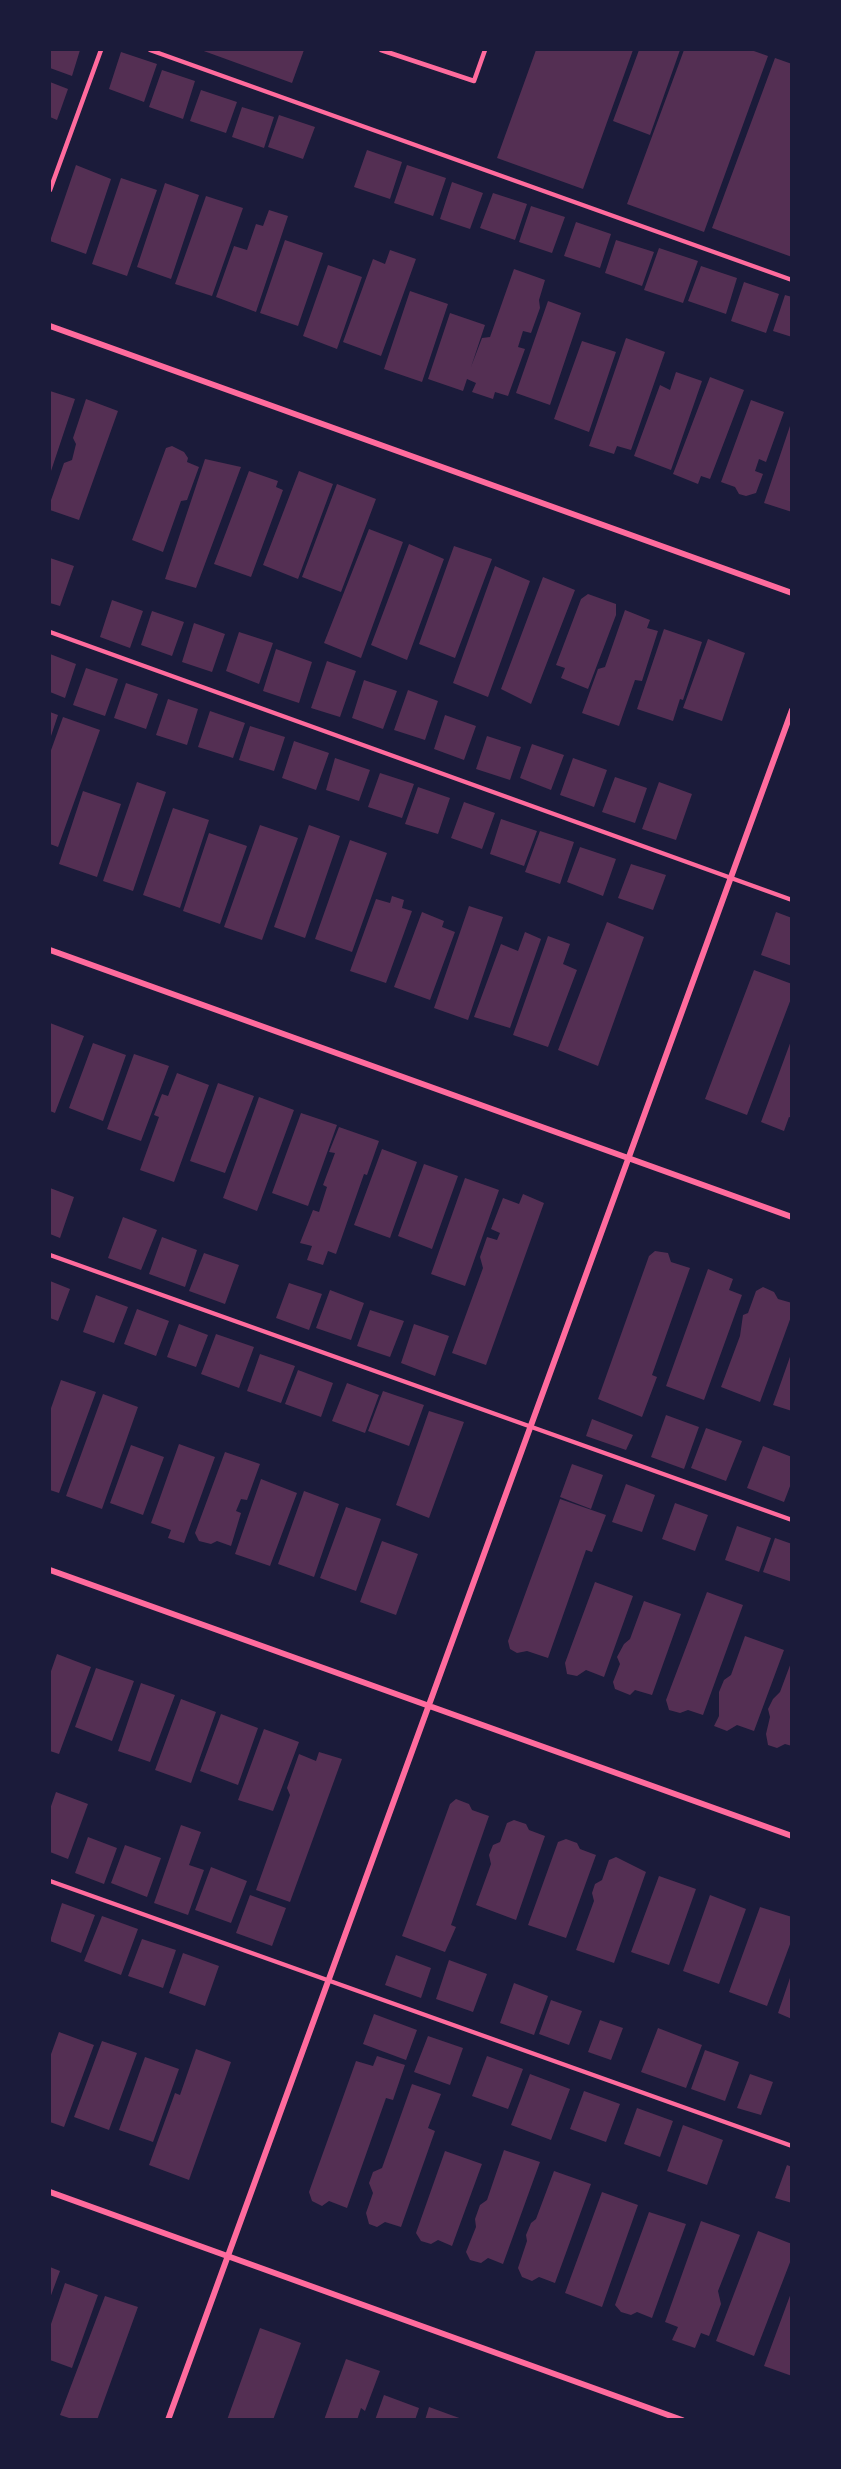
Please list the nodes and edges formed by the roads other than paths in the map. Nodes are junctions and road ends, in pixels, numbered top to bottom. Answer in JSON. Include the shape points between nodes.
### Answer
{"nodes":[{"id":1,"x":101,"y":50,"type":"edge"},
{"id":2,"x":150,"y":50,"type":"edge"},
{"id":3,"x":381,"y":50,"type":"edge"},
{"id":4,"x":485,"y":50,"type":"edge"},
{"id":5,"x":50,"y":190,"type":"edge"},
{"id":6,"x":792,"y":280,"type":"edge"},
{"id":7,"x":50,"y":326,"type":"edge"},
{"id":8,"x":792,"y":593,"type":"edge"},
{"id":9,"x":50,"y":632,"type":"edge"},
{"id":10,"x":792,"y":710,"type":"edge"},
{"id":11,"x":730,"y":878,"type":"junction"},
{"id":12,"x":792,"y":900,"type":"edge"},
{"id":13,"x":50,"y":950,"type":"edge"},
{"id":14,"x":628,"y":1158,"type":"junction"},
{"id":15,"x":792,"y":1217,"type":"edge"},
{"id":16,"x":50,"y":1255,"type":"edge"},
{"id":17,"x":531,"y":1425,"type":"junction"},
{"id":18,"x":792,"y":1520,"type":"edge"},
{"id":19,"x":50,"y":1570,"type":"edge"},
{"id":20,"x":428,"y":1706,"type":"junction"},
{"id":21,"x":792,"y":1836,"type":"edge"},
{"id":22,"x":50,"y":1881,"type":"edge"},
{"id":23,"x":328,"y":1982,"type":"junction"},
{"id":24,"x":792,"y":2146,"type":"edge"},
{"id":25,"x":50,"y":2192,"type":"edge"},
{"id":26,"x":228,"y":2256,"type":"junction"},
{"id":27,"x":168,"y":2420,"type":"edge"},
{"id":28,"x":682,"y":2420,"type":"edge"}],
"edges":[{"from":1,"to":5,"type":"lane"},
{"from":2,"to":6,"type":"lane"},
{"from":3,"to":4,"type":"lane","via":[[474,81]]},
{"from":7,"to":8,"type":"street"},
{"from":9,"to":11,"type":"lane"},
{"from":10,"to":11,"type":"street"},
{"from":11,"to":12,"type":"lane"},
{"from":11,"to":14,"type":"street"},
{"from":13,"to":14,"type":"street"},
{"from":14,"to":15,"type":"street"},
{"from":14,"to":17,"type":"street"},
{"from":16,"to":17,"type":"lane"},
{"from":17,"to":18,"type":"lane"},
{"from":17,"to":20,"type":"street"},
{"from":19,"to":20,"type":"street"},
{"from":20,"to":21,"type":"street"},
{"from":20,"to":23,"type":"street"},
{"from":22,"to":23,"type":"lane"},
{"from":23,"to":24,"type":"lane"},
{"from":23,"to":26,"type":"street"},
{"from":25,"to":26,"type":"street"},
{"from":26,"to":27,"type":"street"},
{"from":26,"to":28,"type":"street"}]}
